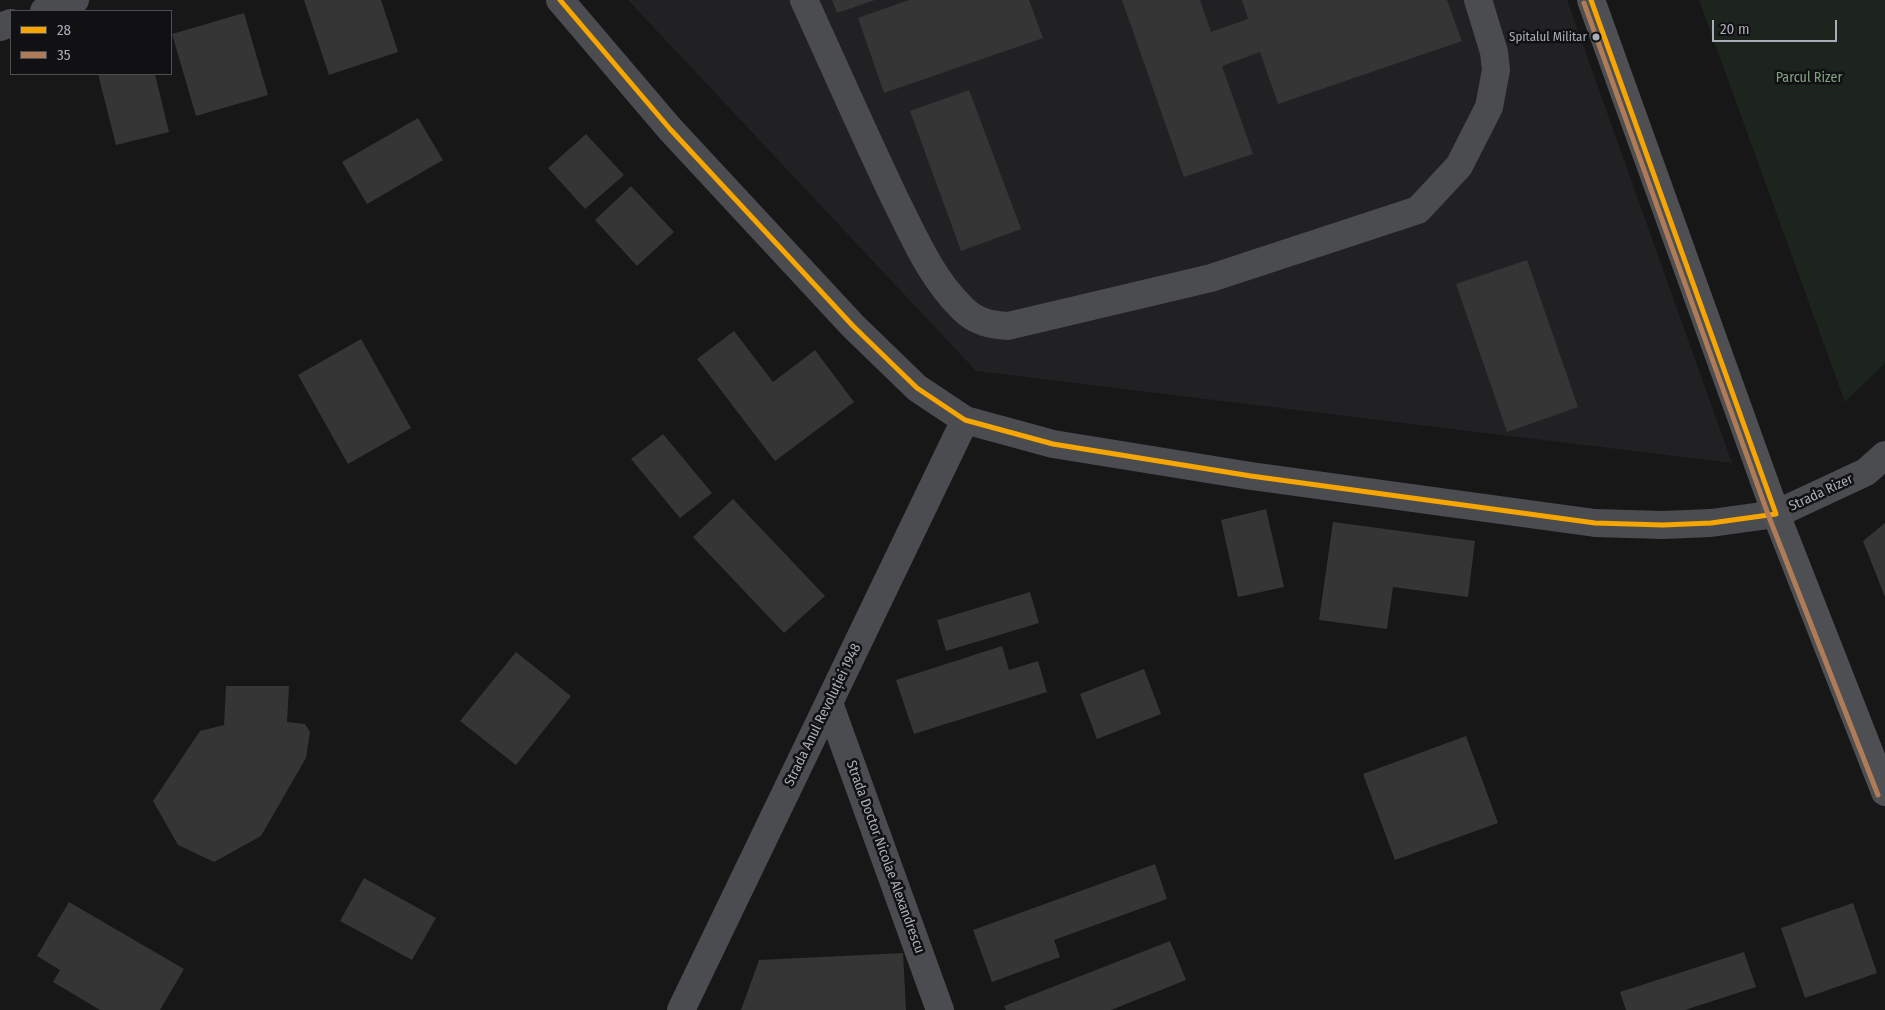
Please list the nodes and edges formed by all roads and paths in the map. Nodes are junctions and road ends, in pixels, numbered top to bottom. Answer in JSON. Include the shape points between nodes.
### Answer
{"nodes":[{"id":1,"x":75,"y":0,"type":"edge"},
{"id":2,"x":560,"y":0,"type":"edge"},
{"id":3,"x":804,"y":0,"type":"edge"},
{"id":4,"x":1478,"y":0,"type":"edge"},
{"id":5,"x":1591,"y":0,"type":"edge"},
{"id":6,"x":47,"y":10,"type":"edge"},
{"id":7,"x":965,"y":420,"type":"junction"},
{"id":8,"x":1885,"y":455,"type":"edge"},
{"id":9,"x":1776,"y":514,"type":"junction"},
{"id":10,"x":829,"y":703,"type":"junction"},
{"id":11,"x":1885,"y":792,"type":"edge"},
{"id":12,"x":681,"y":1010,"type":"edge"},
{"id":13,"x":940,"y":1010,"type":"edge"}],
"edges":[{"from":1,"to":6,"type":"street"},
{"from":2,"to":7,"type":"street","name":"Strada Rizer","via":[[670,130],[853,326],[917,388]]},
{"from":3,"to":4,"type":"street","via":[[930,270],[963,309],[978,320],[1008,326],[1211,278],[1418,210],[1459,166],[1492,98],[1496,70],[1494,52]]},
{"from":5,"to":9,"type":"main road"},
{"from":7,"to":9,"type":"street","name":"Strada Rizer","via":[[1053,444],[1251,476],[1595,523],[1712,523]]},
{"from":7,"to":10,"type":"street","name":"Strada Anul Revoluției 1948"},
{"from":8,"to":9,"type":"street","name":"Strada Rizer","via":[[1866,472]]},
{"from":9,"to":11,"type":"main road"},
{"from":10,"to":12,"type":"street","name":"Strada Anul Revoluției 1948"},
{"from":10,"to":13,"type":"street","name":"Strada Doctor Nicolae Alexandrescu"}]}
